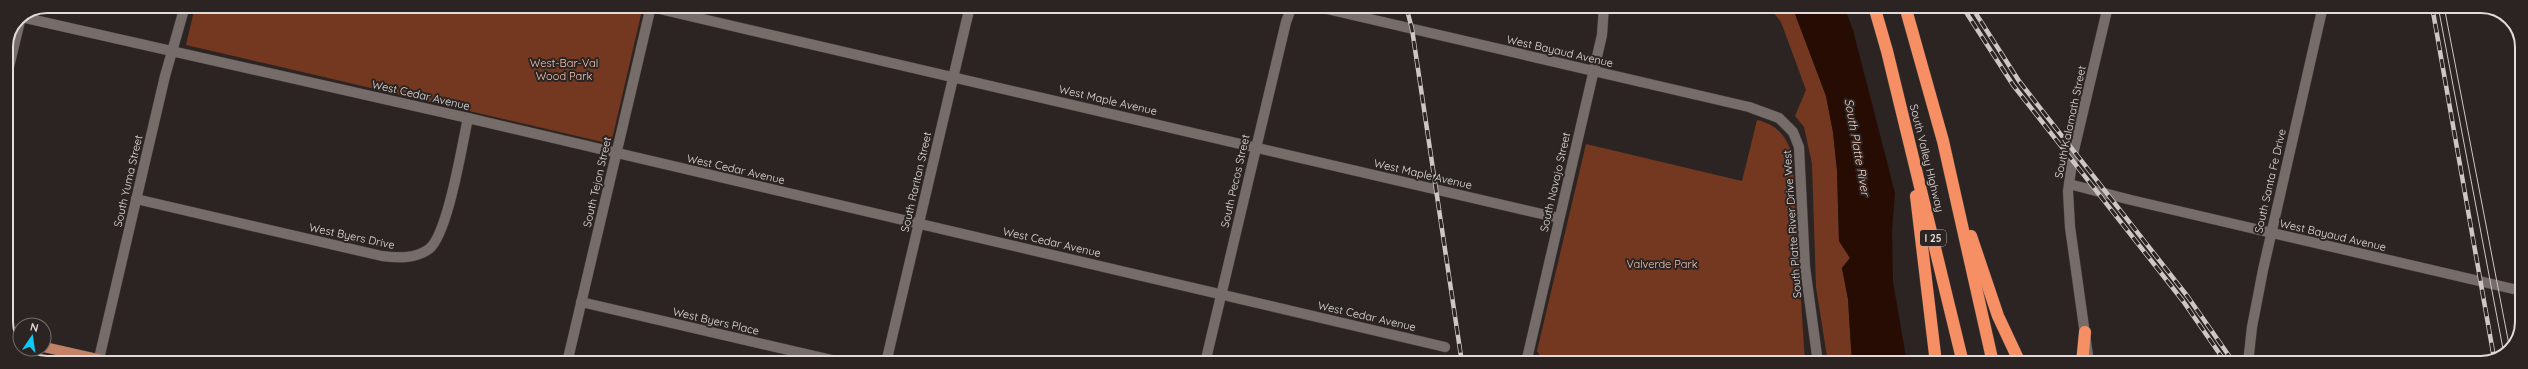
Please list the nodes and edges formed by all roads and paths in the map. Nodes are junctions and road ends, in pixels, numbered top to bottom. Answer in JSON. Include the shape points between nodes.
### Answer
{"nodes":[{"id":1,"x":183,"y":13,"type":"edge"},
{"id":2,"x":649,"y":13,"type":"edge"},
{"id":3,"x":681,"y":13,"type":"edge"},
{"id":4,"x":968,"y":13,"type":"edge"},
{"id":5,"x":1289,"y":13,"type":"edge"},
{"id":6,"x":1344,"y":13,"type":"edge"},
{"id":7,"x":1604,"y":13,"type":"edge"},
{"id":8,"x":1876,"y":13,"type":"edge"},
{"id":9,"x":1907,"y":13,"type":"edge"},
{"id":10,"x":2106,"y":13,"type":"edge"},
{"id":11,"x":2321,"y":13,"type":"edge"},
{"id":12,"x":29,"y":19,"type":"edge"},
{"id":13,"x":18,"y":31,"type":"edge"},
{"id":14,"x":13,"y":50,"type":"edge"},
{"id":15,"x":173,"y":50,"type":"junction"},
{"id":16,"x":1593,"y":71,"type":"junction"},
{"id":17,"x":952,"y":76,"type":"junction"},
{"id":18,"x":1902,"y":114,"type":"junction"},
{"id":19,"x":468,"y":118,"type":"junction"},
{"id":20,"x":1793,"y":132,"type":"joint"},
{"id":21,"x":1256,"y":146,"type":"junction"},
{"id":22,"x":616,"y":154,"type":"junction"},
{"id":23,"x":1953,"y":179,"type":"junction"},
{"id":24,"x":2069,"y":184,"type":"junction"},
{"id":25,"x":136,"y":199,"type":"junction"},
{"id":26,"x":1559,"y":218,"type":"junction"},
{"id":27,"x":918,"y":224,"type":"junction"},
{"id":28,"x":2271,"y":233,"type":"junction"},
{"id":29,"x":2515,"y":289,"type":"edge"},
{"id":30,"x":1221,"y":294,"type":"junction"},
{"id":31,"x":581,"y":302,"type":"junction"},
{"id":32,"x":2085,"y":332,"type":"junction"},
{"id":33,"x":1445,"y":347,"type":"dead end"},
{"id":34,"x":52,"y":349,"type":"edge"},
{"id":35,"x":79,"y":356,"type":"edge"},
{"id":36,"x":100,"y":356,"type":"edge"},
{"id":37,"x":569,"y":356,"type":"edge"},
{"id":38,"x":815,"y":356,"type":"edge"},
{"id":39,"x":888,"y":356,"type":"edge"},
{"id":40,"x":1207,"y":356,"type":"edge"},
{"id":41,"x":1528,"y":356,"type":"edge"},
{"id":42,"x":1817,"y":356,"type":"edge"},
{"id":43,"x":1935,"y":356,"type":"edge"},
{"id":44,"x":1961,"y":356,"type":"edge"},
{"id":45,"x":1991,"y":356,"type":"edge"},
{"id":46,"x":2017,"y":356,"type":"edge"},
{"id":47,"x":2083,"y":356,"type":"edge"},
{"id":48,"x":2088,"y":356,"type":"edge"},
{"id":49,"x":2249,"y":356,"type":"edge"}],
"edges":[{"from":1,"to":15,"type":"street","name":"South Yuma Street"},
{"from":2,"to":22,"type":"street","name":"South Tejon Street"},
{"from":3,"to":17,"type":"street","name":"West Maple Avenue"},
{"from":4,"to":17,"type":"street","name":"South Raritan Street"},
{"from":5,"to":21,"type":"street","name":"South Pecos Street"},
{"from":6,"to":16,"type":"street","name":"West Bayaud Avenue"},
{"from":7,"to":16,"type":"street","name":"South Navajo Street"},
{"from":8,"to":18,"type":"highway","name":"South Valley Highway","number":"I 25"},
{"from":9,"to":23,"type":"highway","name":"South Valley Highway"},
{"from":10,"to":24,"type":"street","name":"South Kalamath Street","via":[[2074,150]]},
{"from":11,"to":28,"type":"street","name":"South Santa Fe Drive"},
{"from":12,"to":15,"type":"street","name":"West Cedar Avenue"},
{"from":13,"to":14,"type":"street"},
{"from":15,"to":19,"type":"street","name":"West Cedar Avenue"},
{"from":15,"to":25,"type":"street","name":"South Yuma Street"},
{"from":16,"to":20,"type":"street","name":"West Bayaud Avenue","via":[[1764,111],[1779,118]]},
{"from":16,"to":26,"type":"street","name":"South Navajo Street"},
{"from":17,"to":21,"type":"street","name":"West Maple Avenue"},
{"from":17,"to":27,"type":"street","name":"South Raritan Street"},
{"from":18,"to":43,"type":"highway","via":[[1918,212]]},
{"from":18,"to":44,"type":"highway","name":"South Valley Highway","number":"I 25"},
{"from":19,"to":22,"type":"street","name":"West Cedar Avenue"},
{"from":19,"to":25,"type":"street","name":"West Byers Drive","via":[[442,229],[430,248],[413,257],[382,256]]},
{"from":20,"to":42,"type":"street","name":"South Platte River Drive West","via":[[1801,153],[1805,267]]},
{"from":21,"to":26,"type":"street","name":"West Maple Avenue"},
{"from":21,"to":30,"type":"street","name":"South Pecos Street"},
{"from":22,"to":27,"type":"street","name":"West Cedar Avenue"},
{"from":22,"to":31,"type":"street","name":"South Tejon Street"},
{"from":23,"to":45,"type":"highway","name":"South Valley Highway"},
{"from":23,"to":46,"type":"highway","via":[[1998,316]]},
{"from":24,"to":28,"type":"street","name":"West Bayaud Avenue"},
{"from":24,"to":32,"type":"street","name":"South Kalamath Street","via":[[2070,226]]},
{"from":25,"to":36,"type":"street","name":"South Yuma Street"},
{"from":26,"to":41,"type":"street","name":"South Navajo Street"},
{"from":27,"to":30,"type":"street","name":"West Cedar Avenue"},
{"from":27,"to":39,"type":"street","name":"South Raritan Street"},
{"from":28,"to":29,"type":"street","name":"West Bayaud Avenue"},
{"from":28,"to":49,"type":"street","name":"South Santa Fe Drive","via":[[2254,310]]},
{"from":30,"to":33,"type":"street","name":"West Cedar Avenue"},
{"from":30,"to":40,"type":"street","name":"South Pecos Street"},
{"from":31,"to":37,"type":"street","name":"South Tejon Street"},
{"from":31,"to":38,"type":"street","name":"West Byers Place"},
{"from":32,"to":47,"type":"highway"},
{"from":32,"to":48,"type":"street","name":"South Kalamath Street"},
{"from":34,"to":35,"type":"main road"}]}
